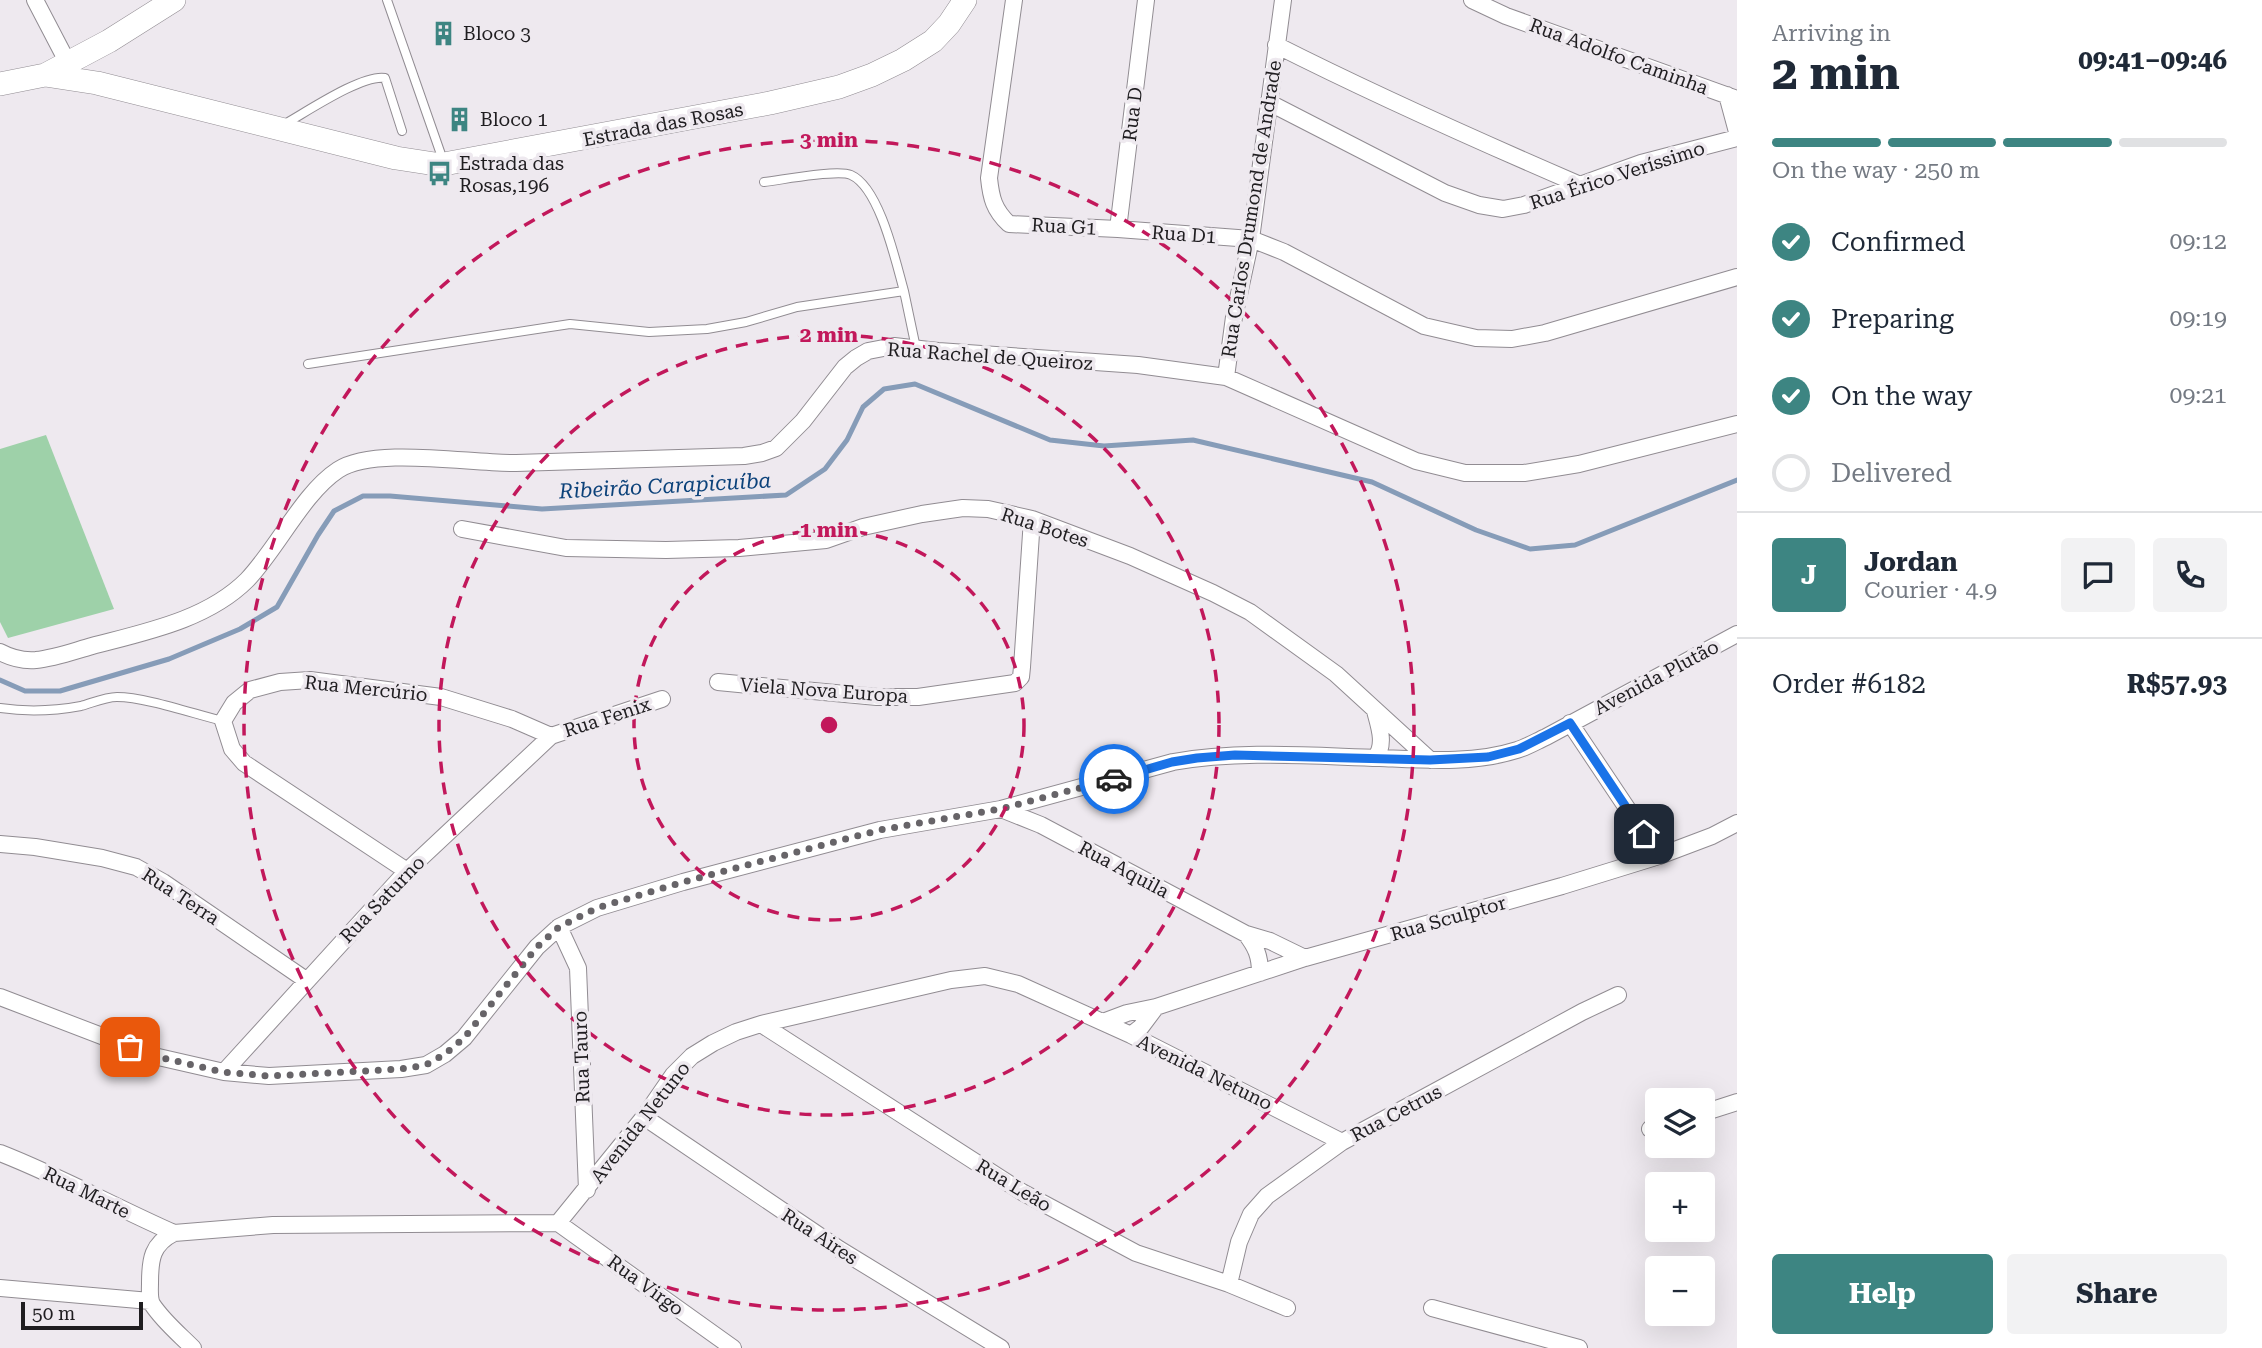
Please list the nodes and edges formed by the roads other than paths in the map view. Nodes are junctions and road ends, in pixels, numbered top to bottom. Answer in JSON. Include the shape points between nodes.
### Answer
{"nodes":[{"id":1,"x":35,"y":0,"type":"edge"},
{"id":2,"x":174,"y":0,"type":"edge"},
{"id":3,"x":387,"y":0,"type":"edge"},
{"id":4,"x":965,"y":0,"type":"edge"},
{"id":5,"x":1014,"y":0,"type":"edge"},
{"id":6,"x":1146,"y":0,"type":"edge"},
{"id":7,"x":1283,"y":0,"type":"edge"},
{"id":8,"x":1472,"y":0,"type":"edge"},
{"id":9,"x":109,"y":41,"type":"junction"},
{"id":10,"x":1276,"y":45,"type":"junction"},
{"id":11,"x":80,"y":75,"type":"junction"},
{"id":12,"x":0,"y":84,"type":"edge"},
{"id":13,"x":1732,"y":97,"type":"edge"},
{"id":14,"x":1268,"y":102,"type":"junction"},
{"id":15,"x":278,"y":128,"type":"junction"},
{"id":16,"x":402,"y":131,"type":"dead end"},
{"id":17,"x":1737,"y":132,"type":"edge"},
{"id":18,"x":1737,"y":138,"type":"edge"},
{"id":19,"x":444,"y":164,"type":"junction"},
{"id":20,"x":764,"y":182,"type":"dead end"},
{"id":21,"x":1578,"y":184,"type":"junction"},
{"id":22,"x":1118,"y":229,"type":"junction"},
{"id":23,"x":1251,"y":239,"type":"junction"},
{"id":24,"x":1737,"y":277,"type":"edge"},
{"id":25,"x":904,"y":291,"type":"junction"},
{"id":26,"x":916,"y":348,"type":"junction"},
{"id":27,"x":308,"y":364,"type":"dead end"},
{"id":28,"x":1226,"y":377,"type":"junction"},
{"id":29,"x":1737,"y":424,"type":"edge"},
{"id":30,"x":1032,"y":519,"type":"junction"},
{"id":31,"x":462,"y":529,"type":"dead end"},
{"id":32,"x":1737,"y":634,"type":"edge"},
{"id":33,"x":0,"y":652,"type":"edge"},
{"id":34,"x":718,"y":682,"type":"dead end"},
{"id":35,"x":662,"y":699,"type":"dead end"},
{"id":36,"x":0,"y":708,"type":"edge"},
{"id":37,"x":1375,"y":711,"type":"junction"},
{"id":38,"x":223,"y":721,"type":"junction"},
{"id":39,"x":1570,"y":723,"type":"junction"},
{"id":40,"x":551,"y":736,"type":"junction"},
{"id":41,"x":1375,"y":758,"type":"junction"},
{"id":42,"x":1430,"y":760,"type":"junction"},
{"id":43,"x":1045,"y":797,"type":"junction"},
{"id":44,"x":1000,"y":809,"type":"junction"},
{"id":45,"x":1737,"y":822,"type":"edge"},
{"id":46,"x":1051,"y":830,"type":"junction"},
{"id":47,"x":0,"y":844,"type":"edge"},
{"id":48,"x":1659,"y":856,"type":"junction"},
{"id":49,"x":407,"y":871,"type":"junction"},
{"id":50,"x":559,"y":927,"type":"junction"},
{"id":51,"x":1246,"y":934,"type":"junction"},
{"id":52,"x":1305,"y":958,"type":"junction"},
{"id":53,"x":1260,"y":973,"type":"junction"},
{"id":54,"x":306,"y":980,"type":"junction"},
{"id":55,"x":1618,"y":995,"type":"dead end"},
{"id":56,"x":0,"y":997,"type":"edge"},
{"id":57,"x":1156,"y":1007,"type":"junction"},
{"id":58,"x":1103,"y":1022,"type":"junction"},
{"id":59,"x":761,"y":1024,"type":"junction"},
{"id":60,"x":1131,"y":1035,"type":"junction"},
{"id":61,"x":223,"y":1072,"type":"junction"},
{"id":62,"x":1737,"y":1102,"type":"edge"},
{"id":63,"x":1715,"y":1108,"type":"edge"},
{"id":64,"x":644,"y":1117,"type":"junction"},
{"id":65,"x":1342,"y":1142,"type":"junction"},
{"id":66,"x":0,"y":1153,"type":"edge"},
{"id":67,"x":587,"y":1190,"type":"junction"},
{"id":68,"x":558,"y":1223,"type":"junction"},
{"id":69,"x":174,"y":1233,"type":"junction"},
{"id":70,"x":1229,"y":1284,"type":"junction"},
{"id":71,"x":0,"y":1288,"type":"edge"},
{"id":72,"x":150,"y":1301,"type":"junction"},
{"id":73,"x":1287,"y":1308,"type":"dead end"},
{"id":74,"x":1432,"y":1308,"type":"dead end"},
{"id":75,"x":708,"y":1330,"type":"junction"},
{"id":76,"x":193,"y":1348,"type":"edge"},
{"id":77,"x":706,"y":1348,"type":"edge"},
{"id":78,"x":733,"y":1348,"type":"edge"},
{"id":79,"x":1001,"y":1348,"type":"edge"},
{"id":80,"x":1579,"y":1348,"type":"edge"}],
"edges":[{"from":1,"to":11,"type":"street"},
{"from":2,"to":9,"type":"main road"},
{"from":3,"to":19,"type":"lane"},
{"from":4,"to":19,"type":"main road","name":"Estrada das Rosas","via":[[933,41],[903,60],[839,87]]},
{"from":5,"to":22,"type":"street","name":"Rua G1","via":[[989,178],[997,213],[1009,224]]},
{"from":6,"to":22,"type":"street","name":"Rua D"},
{"from":7,"to":10,"type":"street","name":"Rua Carlos Drumond de Andrade"},
{"from":8,"to":13,"type":"street","name":"Rua Adolfo Caminha"},
{"from":9,"to":11,"type":"main road"},
{"from":9,"to":11,"type":"main road"},
{"from":10,"to":14,"type":"street","name":"Rua Carlos Drumond de Andrade"},
{"from":10,"to":21,"type":"street","via":[[1432,121]]},
{"from":11,"to":12,"type":"main road","via":[[45,75]]},
{"from":11,"to":15,"type":"main road","name":"Estrada das Rosas"},
{"from":13,"to":17,"type":"street","name":"Rua Adolfo Caminha"},
{"from":14,"to":21,"type":"street","name":"Rua Érico Veríssimo","via":[[1445,193],[1479,205],[1524,205]]},
{"from":14,"to":23,"type":"street","name":"Rua Carlos Drumond de Andrade"},
{"from":15,"to":16,"type":"lane","via":[[376,76],[385,78]]},
{"from":15,"to":19,"type":"main road","name":"Estrada das Rosas","via":[[396,158]]},
{"from":18,"to":21,"type":"street","name":"Rua Érico Veríssimo"},
{"from":20,"to":25,"type":"lane","via":[[850,175],[866,188],[887,230]]},
{"from":22,"to":23,"type":"street","name":"Rua D1"},
{"from":23,"to":24,"type":"street","name":"Rua D1","via":[[1424,326],[1476,338],[1512,339],[1545,333]]},
{"from":23,"to":28,"type":"street","name":"Rua Carlos Drumond de Andrade"},
{"from":25,"to":26,"type":"lane"},
{"from":25,"to":27,"type":"lane","via":[[797,307],[707,329],[649,332],[570,324]]},
{"from":26,"to":28,"type":"street","name":"Rua Rachel de Queiroz","via":[[1138,365]]},
{"from":26,"to":33,"type":"street","name":"Rua Rachel de Queiroz","via":[[894,346],[856,358],[791,434],[762,453],[512,463],[431,458],[351,463],[318,486],[259,565],[217,603],[155,630],[52,657],[10,658]]},
{"from":28,"to":29,"type":"street","name":"Rua Rachel de Queiroz","via":[[1416,461],[1465,472],[1524,473],[1579,464]]},
{"from":30,"to":31,"type":"street","name":"Rua Botes","via":[[963,508],[863,527],[826,540],[666,550],[566,548]]},
{"from":30,"to":34,"type":"street","name":"Viela Nova Europa","via":[[1021,677],[1015,683],[891,697]]},
{"from":30,"to":37,"type":"street","name":"Rua Botes","via":[[1130,556],[1250,612],[1336,674]]},
{"from":32,"to":39,"type":"street","name":"Avenida Plutão"},
{"from":35,"to":40,"type":"street","name":"Rua Fenix"},
{"from":36,"to":38,"type":"lane","via":[[53,710],[116,697]]},
{"from":37,"to":41,"type":"street","via":[[1381,741]]},
{"from":37,"to":42,"type":"street","name":"Rua Botes"},
{"from":38,"to":40,"type":"street","name":"Rua Mercúrio","via":[[234,703],[250,690],[280,681],[310,680],[441,697]]},
{"from":38,"to":49,"type":"street","via":[[232,749],[244,763]]},
{"from":39,"to":42,"type":"street","name":"Avenida Plutão","via":[[1519,749],[1488,757]]},
{"from":39,"to":48,"type":"street"},
{"from":40,"to":49,"type":"street","name":"Rua Saturno"},
{"from":41,"to":42,"type":"street","name":"Avenida Plutão"},
{"from":41,"to":43,"type":"street","name":"Avenida Plutão","via":[[1197,758]]},
{"from":43,"to":44,"type":"street","name":"Avenida Plutão"},
{"from":43,"to":46,"type":"street"},
{"from":44,"to":46,"type":"street","name":"Rua Aquila"},
{"from":44,"to":50,"type":"street","name":"Avenida Plutão","via":[[880,830],[683,882],[597,908]]},
{"from":45,"to":48,"type":"street","name":"Rua Sculptor"},
{"from":46,"to":51,"type":"street","name":"Rua Aquila"},
{"from":47,"to":54,"type":"street","name":"Rua Terra","via":[[136,867]]},
{"from":48,"to":52,"type":"street","name":"Rua Sculptor"},
{"from":49,"to":54,"type":"street","name":"Rua Saturno"},
{"from":50,"to":61,"type":"street","name":"Avenida Plutão","via":[[537,947],[464,1038],[426,1065],[269,1076]]},
{"from":50,"to":67,"type":"street","name":"Rua Tauro","via":[[578,968]]},
{"from":51,"to":52,"type":"street","name":"Rua Aquila"},
{"from":51,"to":53,"type":"street","via":[[1260,960]]},
{"from":52,"to":53,"type":"street","name":"Rua Sculptor"},
{"from":53,"to":57,"type":"street","name":"Rua Sculptor"},
{"from":54,"to":61,"type":"street","name":"Rua Saturno"},
{"from":55,"to":65,"type":"street","name":"Rua Cetrus"},
{"from":56,"to":61,"type":"street","name":"Avenida Plutão","via":[[154,1056]]},
{"from":57,"to":58,"type":"street","name":"Rua Sculptor"},
{"from":57,"to":60,"type":"street"},
{"from":58,"to":59,"type":"street","name":"Avenida Netuno","via":[[1018,984],[985,976]]},
{"from":58,"to":60,"type":"street","name":"Avenida Netuno"},
{"from":59,"to":64,"type":"street","name":"Avenida Netuno","via":[[692,1056],[673,1074]]},
{"from":59,"to":70,"type":"street","name":"Rua Leão","via":[[1023,1192],[1136,1252]]},
{"from":60,"to":65,"type":"street","name":"Avenida Netuno"},
{"from":62,"to":63,"type":"street"},
{"from":64,"to":67,"type":"street","name":"Avenida Netuno"},
{"from":64,"to":79,"type":"street","name":"Rua Aires","via":[[839,1249]]},
{"from":65,"to":70,"type":"street","name":"Rua Cetrus","via":[[1267,1196],[1251,1214]]},
{"from":66,"to":69,"type":"street","name":"Rua Marte"},
{"from":67,"to":68,"type":"street","name":"Avenida Netuno"},
{"from":68,"to":69,"type":"street","via":[[272,1225]]},
{"from":68,"to":75,"type":"street","name":"Rua Virgo"},
{"from":69,"to":72,"type":"street","via":[[154,1249]]},
{"from":70,"to":73,"type":"street","name":"Rua Leão"},
{"from":71,"to":72,"type":"street"},
{"from":72,"to":76,"type":"street"},
{"from":74,"to":80,"type":"street"},
{"from":75,"to":77,"type":"street"},
{"from":75,"to":78,"type":"street","name":"Rua Virgo"}]}
